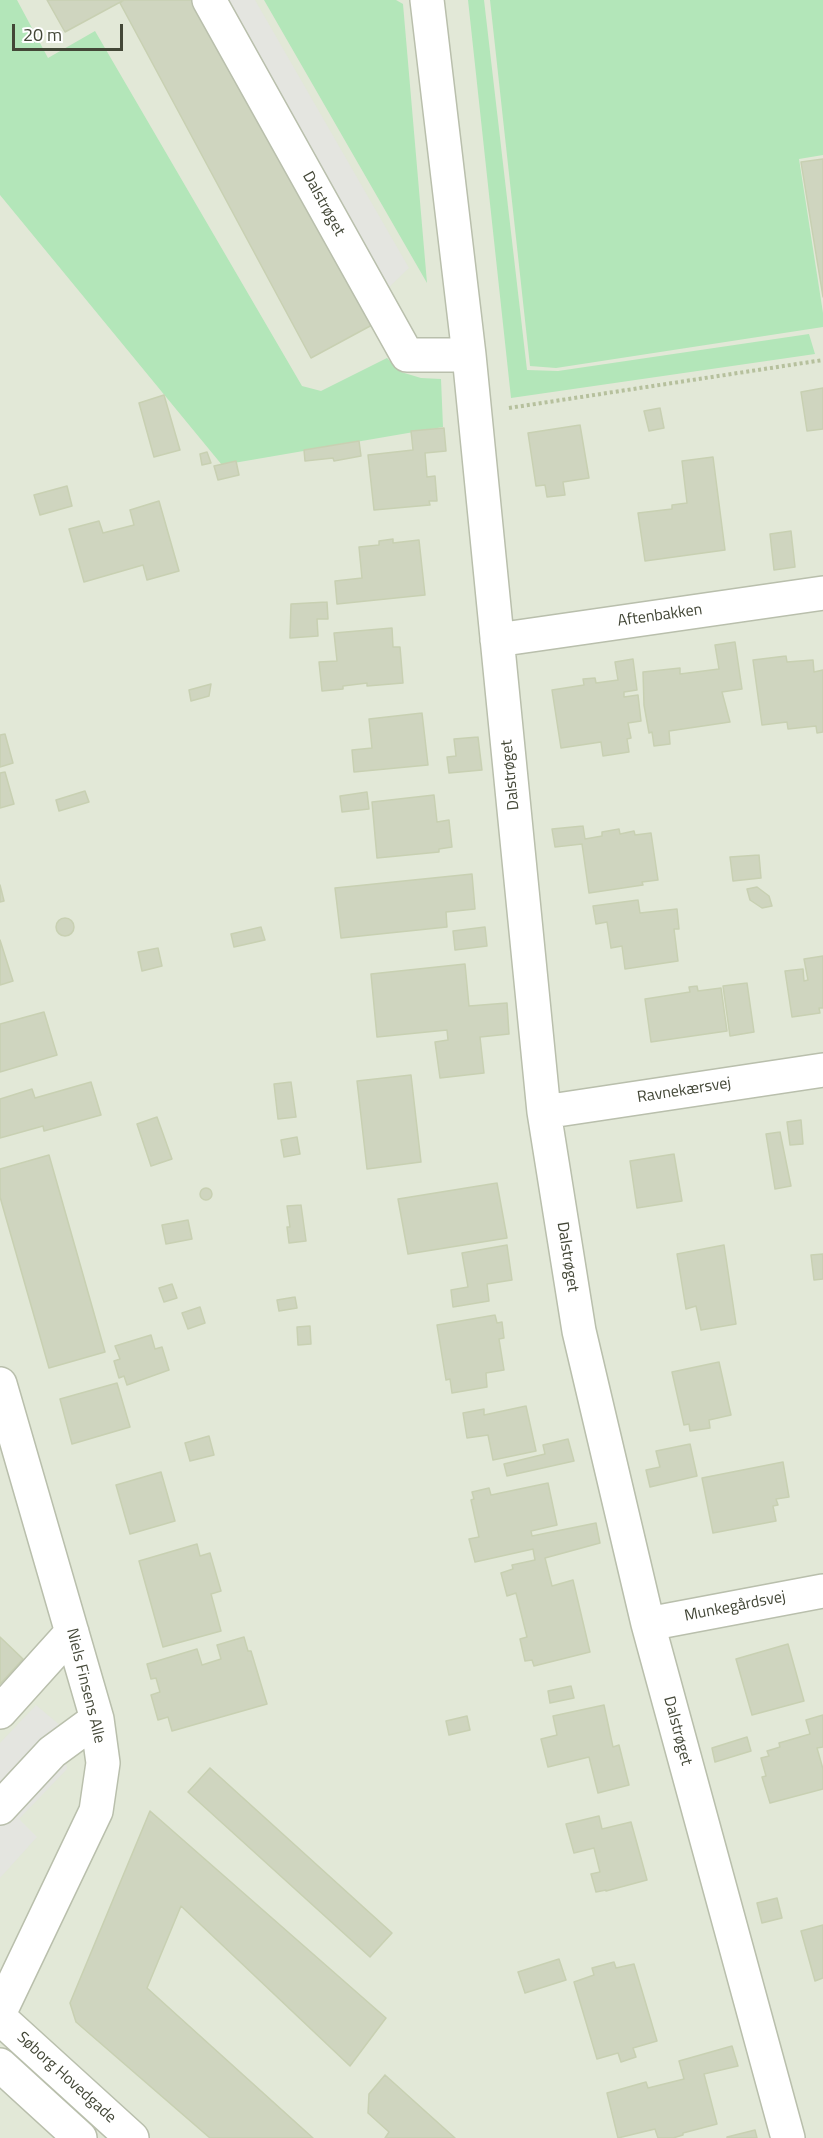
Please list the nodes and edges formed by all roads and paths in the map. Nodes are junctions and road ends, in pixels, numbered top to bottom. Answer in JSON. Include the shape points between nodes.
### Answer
{"nodes":[{"id":1,"x":209,"y":0,"type":"edge"},
{"id":2,"x":427,"y":0,"type":"edge"},
{"id":3,"x":469,"y":355,"type":"junction"},
{"id":4,"x":823,"y":360,"type":"edge"},
{"id":5,"x":474,"y":413,"type":"junction"},
{"id":6,"x":823,"y":593,"type":"edge"},
{"id":7,"x":497,"y":640,"type":"junction"},
{"id":8,"x":823,"y":1070,"type":"edge"},
{"id":9,"x":544,"y":1112,"type":"junction"},
{"id":10,"x":0,"y":1384,"type":"edge"},
{"id":11,"x":823,"y":1591,"type":"edge"},
{"id":12,"x":648,"y":1624,"type":"junction"},
{"id":13,"x":72,"y":1632,"type":"junction"},
{"id":14,"x":0,"y":1712,"type":"edge"},
{"id":15,"x":97,"y":1719,"type":"junction"},
{"id":16,"x":0,"y":1808,"type":"edge"},
{"id":17,"x":0,"y":2012,"type":"edge"},
{"id":18,"x":0,"y":2018,"type":"edge"},
{"id":19,"x":0,"y":2065,"type":"edge"},
{"id":20,"x":80,"y":2138,"type":"edge"},
{"id":21,"x":132,"y":2138,"type":"edge"},
{"id":22,"x":788,"y":2138,"type":"edge"}],
"edges":[{"from":1,"to":3,"type":"street","name":"Dalstrøget","via":[[407,355]]},
{"from":2,"to":3,"type":"street","name":"Dalstrøget"},
{"from":3,"to":5,"type":"street","name":"Dalstrøget"},
{"from":4,"to":5,"type":"path"},
{"from":5,"to":7,"type":"street","name":"Dalstrøget"},
{"from":6,"to":7,"type":"street","name":"Aftenbakken"},
{"from":7,"to":9,"type":"street","name":"Dalstrøget"},
{"from":8,"to":9,"type":"street","name":"Ravnekærsvej"},
{"from":9,"to":12,"type":"street","name":"Dalstrøget","via":[[579,1331]]},
{"from":10,"to":13,"type":"street","name":"Niels Finsens Alle"},
{"from":11,"to":12,"type":"street","name":"Munkegårdsvej"},
{"from":12,"to":22,"type":"street","name":"Dalstrøget"},
{"from":13,"to":14,"type":"street"},
{"from":13,"to":15,"type":"street","name":"Niels Finsens Alle"},
{"from":15,"to":16,"type":"street","via":[[52,1752]]},
{"from":15,"to":17,"type":"street","name":"Niels Finsens Alle","via":[[103,1763],[96,1811]]},
{"from":18,"to":21,"type":"street","name":"Søborg Hovedgade"},
{"from":19,"to":20,"type":"street","name":"Søborg Hovedgade"}]}
